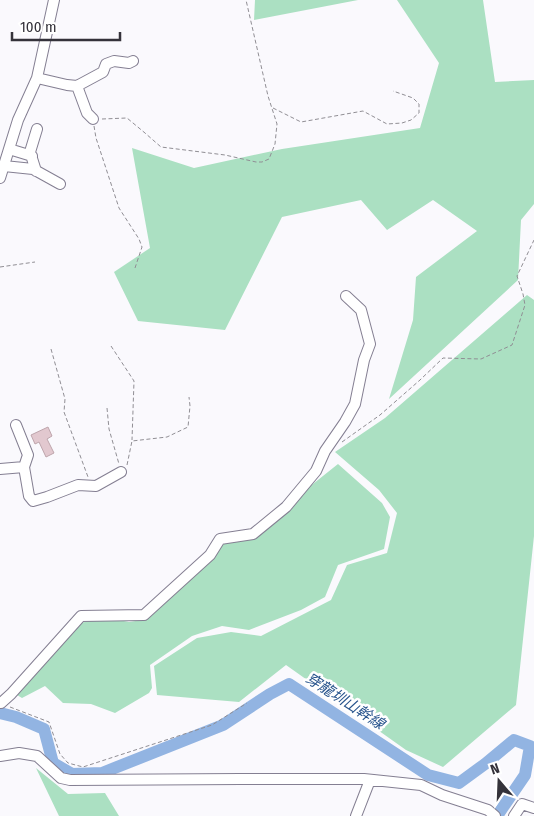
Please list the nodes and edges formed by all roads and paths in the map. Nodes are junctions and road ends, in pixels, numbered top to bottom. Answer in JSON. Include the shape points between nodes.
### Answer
{"nodes":[{"id":1,"x":54,"y":0,"type":"edge"},
{"id":2,"x":246,"y":0,"type":"edge"},
{"id":3,"x":134,"y":61,"type":"dead end"},
{"id":4,"x":37,"y":78,"type":"junction"},
{"id":5,"x":77,"y":86,"type":"junction"},
{"id":6,"x":393,"y":91,"type":"dead end"},
{"id":7,"x":272,"y":107,"type":"junction"},
{"id":8,"x":93,"y":119,"type":"junction"},
{"id":9,"x":37,"y":129,"type":"dead end"},
{"id":10,"x":9,"y":149,"type":"junction"},
{"id":11,"x":32,"y":156,"type":"junction"},
{"id":12,"x":4,"y":166,"type":"junction"},
{"id":13,"x":36,"y":171,"type":"junction"},
{"id":14,"x":0,"y":178,"type":"edge"},
{"id":15,"x":60,"y":184,"type":"dead end"},
{"id":16,"x":534,"y":240,"type":"edge"},
{"id":17,"x":35,"y":262,"type":"dead end"},
{"id":18,"x":0,"y":267,"type":"edge"},
{"id":19,"x":134,"y":268,"type":"dead end"},
{"id":20,"x":346,"y":296,"type":"dead end"},
{"id":21,"x":111,"y":346,"type":"dead end"},
{"id":22,"x":51,"y":349,"type":"dead end"},
{"id":23,"x":189,"y":397,"type":"dead end"},
{"id":24,"x":107,"y":408,"type":"dead end"},
{"id":25,"x":16,"y":425,"type":"dead end"},
{"id":26,"x":132,"y":441,"type":"junction"},
{"id":27,"x":342,"y":442,"type":"dead end"},
{"id":28,"x":24,"y":467,"type":"junction"},
{"id":29,"x":0,"y":469,"type":"edge"},
{"id":30,"x":121,"y":472,"type":"junction"},
{"id":31,"x":96,"y":486,"type":"junction"},
{"id":32,"x":246,"y":703,"type":"dead end"},
{"id":33,"x":0,"y":704,"type":"edge"},
{"id":34,"x":0,"y":756,"type":"edge"},
{"id":35,"x":370,"y":780,"type":"junction"},
{"id":36,"x":534,"y":808,"type":"edge"},
{"id":37,"x":488,"y":813,"type":"edge"},
{"id":38,"x":356,"y":816,"type":"edge"},
{"id":39,"x":514,"y":816,"type":"edge"}],
"edges":[{"from":1,"to":4,"type":"street"},
{"from":2,"to":7,"type":"path"},
{"from":3,"to":5,"type":"street","via":[[106,64],[104,72]]},
{"from":4,"to":5,"type":"street"},
{"from":4,"to":10,"type":"street"},
{"from":5,"to":8,"type":"street","via":[[87,113]]},
{"from":6,"to":7,"type":"path","via":[[420,104],[419,114],[402,123],[387,124],[363,111],[301,122]]},
{"from":7,"to":8,"type":"path","via":[[277,124],[275,144],[269,159],[262,162],[161,147],[127,118]]},
{"from":8,"to":19,"type":"path","via":[[119,208],[142,247]]},
{"from":9,"to":11,"type":"street","via":[[30,152]]},
{"from":10,"to":11,"type":"street"},
{"from":10,"to":12,"type":"street"},
{"from":11,"to":13,"type":"street"},
{"from":12,"to":13,"type":"street"},
{"from":12,"to":14,"type":"street"},
{"from":13,"to":15,"type":"street"},
{"from":16,"to":27,"type":"path","via":[[517,276],[525,305],[512,345],[481,359],[443,358],[380,415]]},
{"from":17,"to":18,"type":"path"},
{"from":20,"to":33,"type":"street","via":[[361,310],[370,344],[355,404],[316,471],[286,507],[253,534],[220,539],[210,555],[144,614],[81,616]]},
{"from":21,"to":26,"type":"path","via":[[134,381]]},
{"from":22,"to":31,"type":"path","via":[[65,399],[64,412],[88,478]]},
{"from":23,"to":26,"type":"path","via":[[188,427],[166,437]]},
{"from":24,"to":30,"type":"path","via":[[109,429]]},
{"from":25,"to":28,"type":"street","via":[[28,456]]},
{"from":26,"to":30,"type":"path","via":[[127,465]]},
{"from":28,"to":29,"type":"street"},
{"from":28,"to":31,"type":"street","via":[[29,496],[33,501],[78,485]]},
{"from":30,"to":31,"type":"street"},
{"from":32,"to":33,"type":"path","via":[[212,726],[83,767],[68,763],[60,754],[49,722]]},
{"from":34,"to":35,"type":"street","via":[[19,753],[37,756],[61,778],[70,780]]},
{"from":35,"to":37,"type":"street","via":[[421,785]]},
{"from":35,"to":38,"type":"street"},
{"from":36,"to":39,"type":"street","via":[[522,804]]}]}
